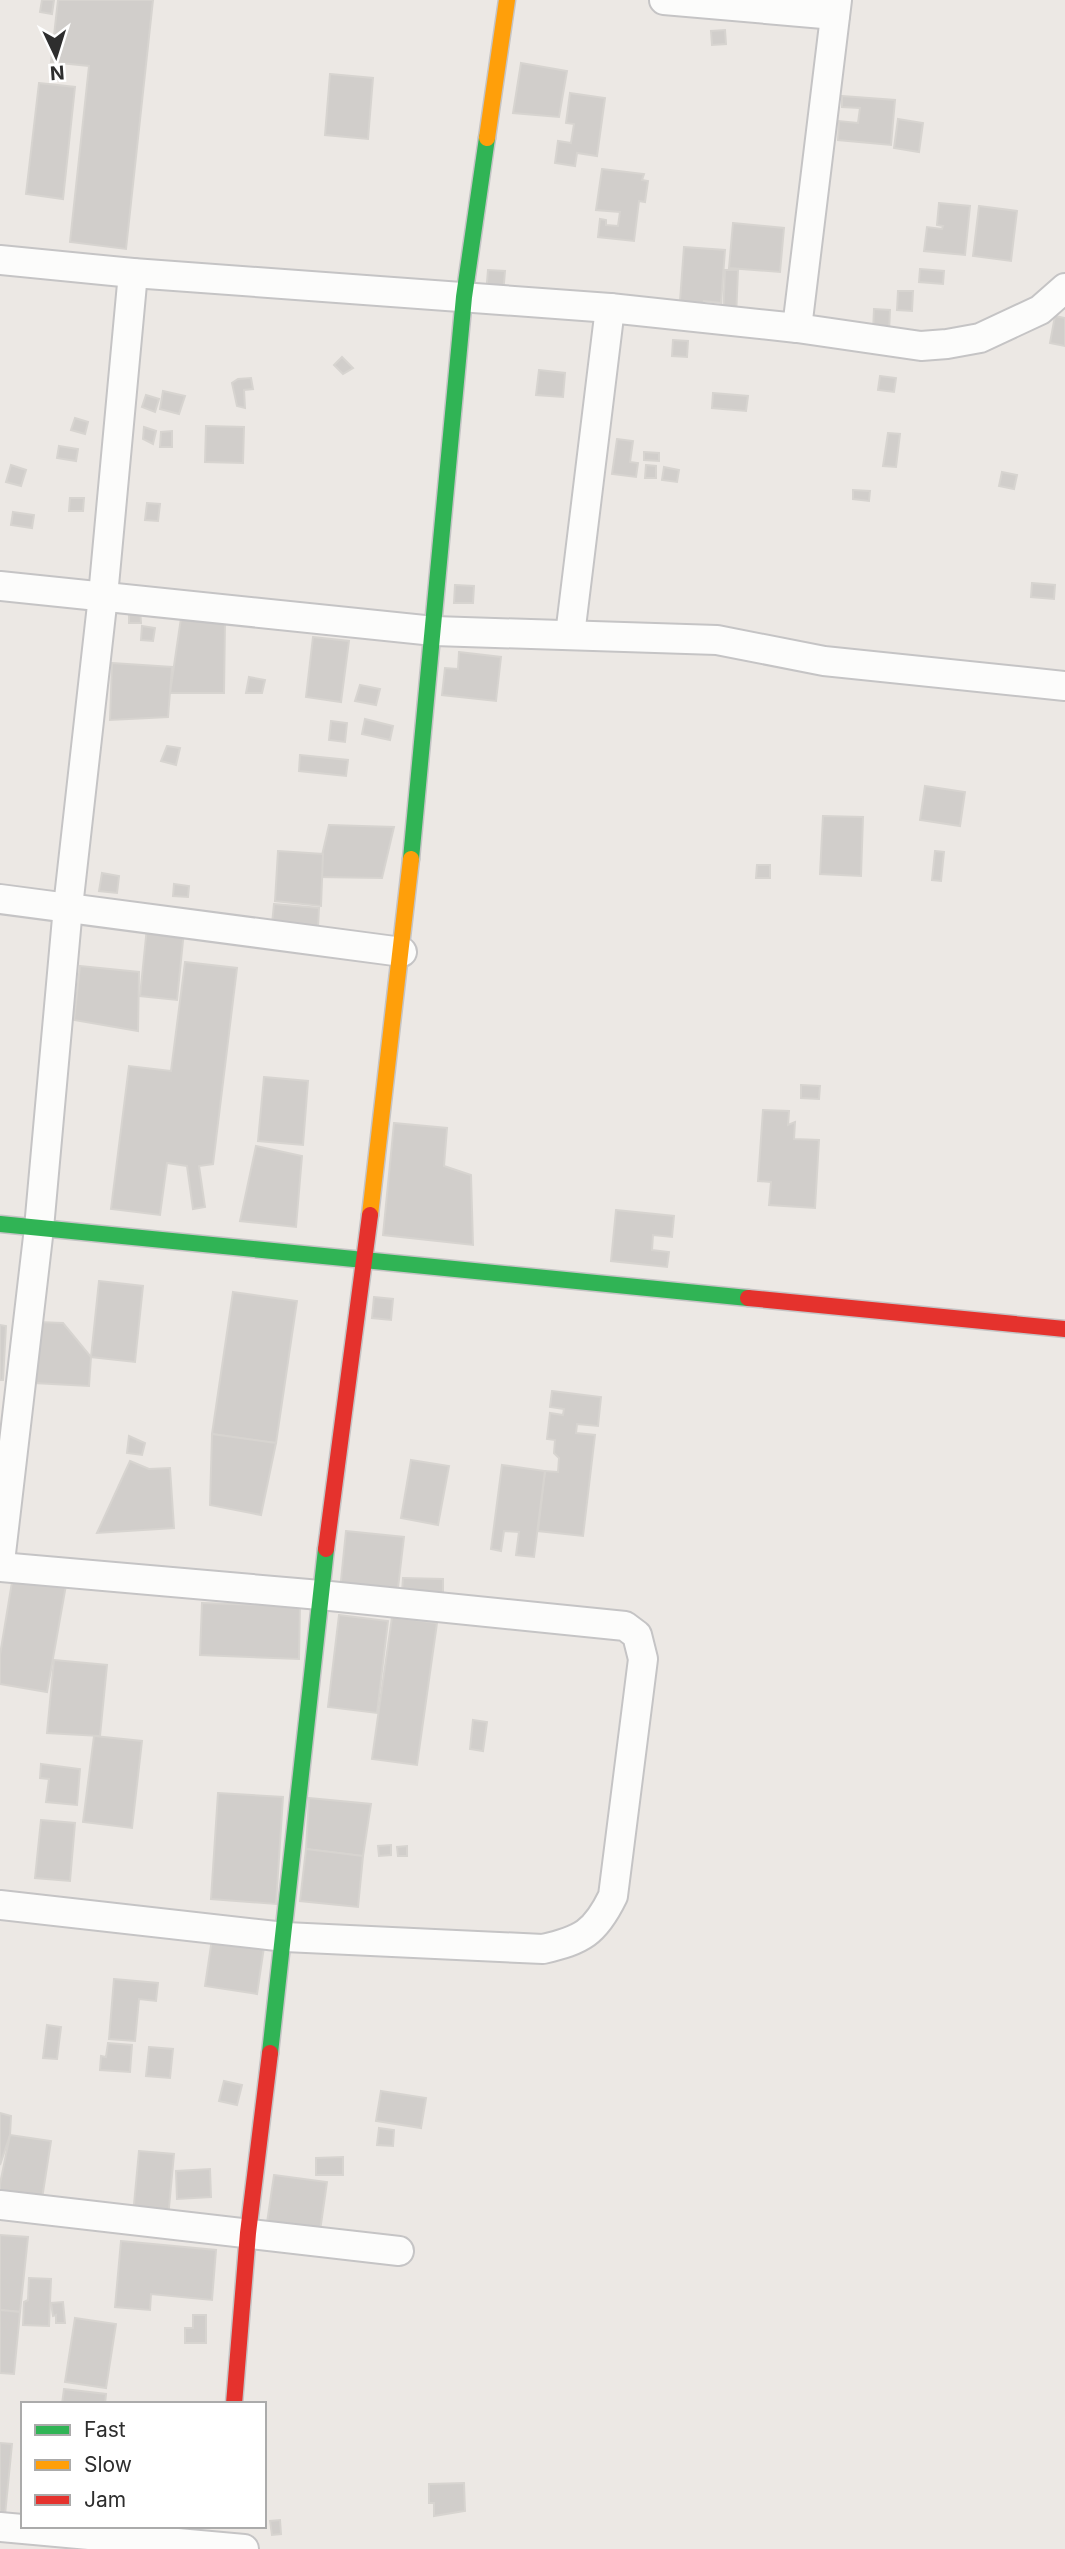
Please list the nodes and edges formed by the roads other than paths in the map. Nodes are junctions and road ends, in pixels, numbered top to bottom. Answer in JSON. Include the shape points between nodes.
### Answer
{"nodes":[{"id":1,"x":506,"y":0,"type":"edge"},
{"id":2,"x":664,"y":0,"type":"edge"},
{"id":3,"x":701,"y":2,"type":"edge"},
{"id":4,"x":836,"y":8,"type":"edge"},
{"id":5,"x":0,"y":260,"type":"edge"},
{"id":6,"x":133,"y":273,"type":"junction"},
{"id":7,"x":1065,"y":288,"type":"edge"},
{"id":8,"x":464,"y":297,"type":"junction"},
{"id":9,"x":610,"y":307,"type":"junction"},
{"id":10,"x":797,"y":328,"type":"junction"},
{"id":11,"x":0,"y":586,"type":"edge"},
{"id":12,"x":103,"y":596,"type":"junction"},
{"id":13,"x":434,"y":631,"type":"junction"},
{"id":14,"x":570,"y":635,"type":"junction"},
{"id":15,"x":1065,"y":686,"type":"edge"},
{"id":16,"x":0,"y":899,"type":"edge"},
{"id":17,"x":68,"y":906,"type":"junction"},
{"id":18,"x":402,"y":952,"type":"junction"},
{"id":19,"x":0,"y":1224,"type":"edge"},
{"id":20,"x":39,"y":1228,"type":"junction"},
{"id":21,"x":365,"y":1259,"type":"junction"},
{"id":22,"x":1065,"y":1329,"type":"edge"},
{"id":23,"x":0,"y":1564,"type":"edge"},
{"id":24,"x":320,"y":1595,"type":"junction"},
{"id":25,"x":0,"y":1905,"type":"edge"},
{"id":26,"x":285,"y":1937,"type":"junction"},
{"id":27,"x":0,"y":2205,"type":"edge"},
{"id":28,"x":248,"y":2233,"type":"junction"},
{"id":29,"x":400,"y":2251,"type":"dead end"},
{"id":30,"x":234,"y":2402,"type":"edge"},
{"id":31,"x":0,"y":2526,"type":"edge"},
{"id":32,"x":74,"y":2541,"type":"edge"},
{"id":33,"x":230,"y":2541,"type":"edge"}],
"edges":[{"from":1,"to":8,"type":"street"},
{"from":2,"to":3,"type":"street"},
{"from":3,"to":4,"type":"street"},
{"from":4,"to":10,"type":"street"},
{"from":5,"to":6,"type":"street"},
{"from":6,"to":8,"type":"street"},
{"from":6,"to":12,"type":"street"},
{"from":7,"to":10,"type":"street","via":[[1040,310],[980,338],[947,344],[921,346]]},
{"from":8,"to":9,"type":"street"},
{"from":8,"to":13,"type":"street"},
{"from":9,"to":10,"type":"street"},
{"from":9,"to":14,"type":"street"},
{"from":11,"to":12,"type":"street"},
{"from":12,"to":13,"type":"street"},
{"from":12,"to":17,"type":"street"},
{"from":13,"to":14,"type":"street"},
{"from":13,"to":18,"type":"street"},
{"from":14,"to":15,"type":"street","via":[[717,640],[824,661]]},
{"from":16,"to":17,"type":"street"},
{"from":17,"to":18,"type":"street"},
{"from":17,"to":20,"type":"street"},
{"from":18,"to":21,"type":"street"},
{"from":19,"to":20,"type":"street"},
{"from":20,"to":21,"type":"street"},
{"from":20,"to":23,"type":"street"},
{"from":21,"to":22,"type":"street"},
{"from":21,"to":24,"type":"street"},
{"from":23,"to":24,"type":"street"},
{"from":24,"to":26,"type":"street"},
{"from":24,"to":26,"type":"street","via":[[625,1626],[637,1635],[643,1659],[613,1896],[601,1920],[575,1941],[543,1949]]},
{"from":25,"to":26,"type":"street"},
{"from":26,"to":28,"type":"street"},
{"from":27,"to":28,"type":"street"},
{"from":28,"to":29,"type":"street"},
{"from":28,"to":30,"type":"street"},
{"from":31,"to":32,"type":"street"},
{"from":32,"to":33,"type":"street"}]}
